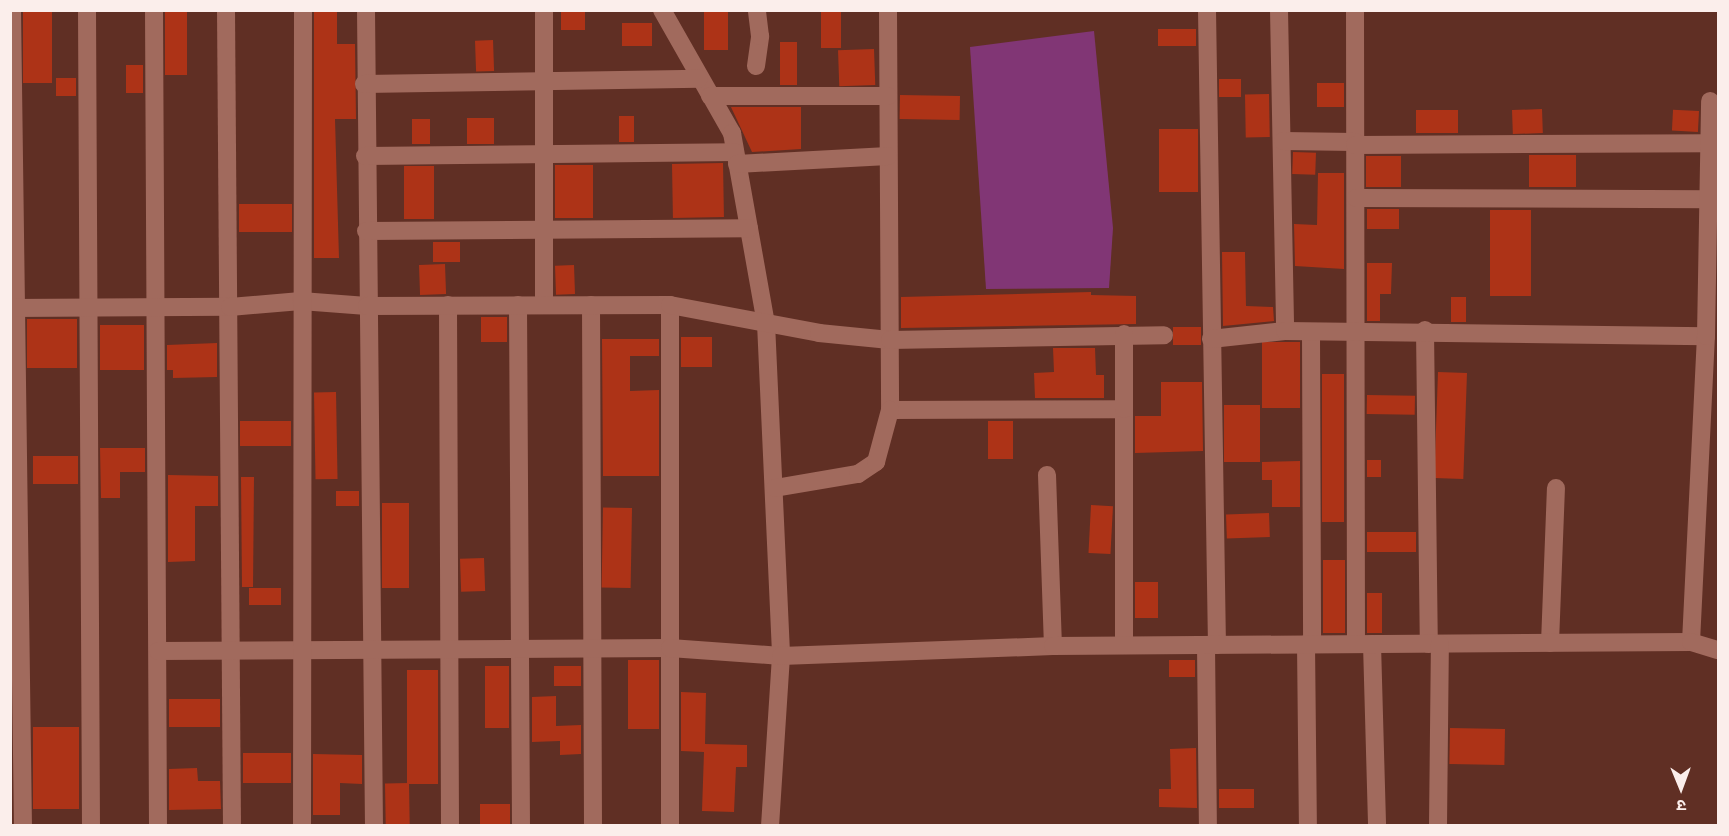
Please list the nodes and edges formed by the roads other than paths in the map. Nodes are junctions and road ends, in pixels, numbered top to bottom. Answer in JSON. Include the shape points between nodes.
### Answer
{"nodes":[{"id":1,"x":12,"y":10,"type":"edge"},
{"id":2,"x":87,"y":10,"type":"edge"},
{"id":3,"x":154,"y":10,"type":"edge"},
{"id":4,"x":226,"y":10,"type":"edge"},
{"id":5,"x":303,"y":10,"type":"edge"},
{"id":6,"x":366,"y":10,"type":"edge"},
{"id":7,"x":544,"y":10,"type":"edge"},
{"id":8,"x":662,"y":10,"type":"edge"},
{"id":9,"x":757,"y":10,"type":"edge"},
{"id":10,"x":888,"y":10,"type":"edge"},
{"id":11,"x":1207,"y":10,"type":"edge"},
{"id":12,"x":1279,"y":10,"type":"edge"},
{"id":13,"x":1355,"y":10,"type":"edge"},
{"id":14,"x":756,"y":66,"type":"dead end"},
{"id":15,"x":543,"y":79,"type":"junction"},
{"id":16,"x":699,"y":79,"type":"junction"},
{"id":17,"x":364,"y":84,"type":"junction"},
{"id":18,"x":710,"y":96,"type":"junction"},
{"id":19,"x":888,"y":96,"type":"junction"},
{"id":20,"x":1710,"y":101,"type":"dead end"},
{"id":21,"x":1283,"y":141,"type":"junction"},
{"id":22,"x":1709,"y":143,"type":"junction"},
{"id":23,"x":1355,"y":144,"type":"junction"},
{"id":24,"x":543,"y":153,"type":"junction"},
{"id":25,"x":365,"y":156,"type":"junction"},
{"id":26,"x":888,"y":156,"type":"junction"},
{"id":27,"x":736,"y":158,"type":"junction"},
{"id":28,"x":1356,"y":198,"type":"junction"},
{"id":29,"x":1708,"y":199,"type":"junction"},
{"id":30,"x":544,"y":227,"type":"junction"},
{"id":31,"x":749,"y":228,"type":"junction"},
{"id":32,"x":366,"y":231,"type":"junction"},
{"id":33,"x":301,"y":301,"type":"junction"},
{"id":34,"x":518,"y":305,"type":"junction"},
{"id":35,"x":544,"y":305,"type":"junction"},
{"id":36,"x":591,"y":305,"type":"junction"},
{"id":37,"x":670,"y":305,"type":"junction"},
{"id":38,"x":367,"y":306,"type":"junction"},
{"id":39,"x":448,"y":306,"type":"junction"},
{"id":40,"x":90,"y":307,"type":"junction"},
{"id":41,"x":158,"y":307,"type":"junction"},
{"id":42,"x":230,"y":307,"type":"junction"},
{"id":43,"x":14,"y":308,"type":"edge"},
{"id":44,"x":766,"y":323,"type":"junction"},
{"id":45,"x":1285,"y":330,"type":"junction"},
{"id":46,"x":1425,"y":330,"type":"junction"},
{"id":47,"x":1311,"y":332,"type":"junction"},
{"id":48,"x":1356,"y":332,"type":"junction"},
{"id":49,"x":1124,"y":334,"type":"junction"},
{"id":50,"x":1164,"y":335,"type":"dead end"},
{"id":51,"x":1706,"y":336,"type":"junction"},
{"id":52,"x":1211,"y":339,"type":"junction"},
{"id":53,"x":890,"y":340,"type":"junction"},
{"id":54,"x":1124,"y":409,"type":"junction"},
{"id":55,"x":890,"y":410,"type":"junction"},
{"id":56,"x":1047,"y":475,"type":"dead end"},
{"id":57,"x":775,"y":488,"type":"junction"},
{"id":58,"x":1556,"y":488,"type":"dead end"},
{"id":59,"x":1690,"y":642,"type":"junction"},
{"id":60,"x":1550,"y":643,"type":"junction"},
{"id":61,"x":1309,"y":644,"type":"junction"},
{"id":62,"x":1364,"y":644,"type":"junction"},
{"id":63,"x":1435,"y":644,"type":"junction"},
{"id":64,"x":1124,"y":645,"type":"junction"},
{"id":65,"x":1212,"y":645,"type":"junction"},
{"id":66,"x":1053,"y":646,"type":"junction"},
{"id":67,"x":670,"y":648,"type":"junction"},
{"id":68,"x":520,"y":649,"type":"junction"},
{"id":69,"x":592,"y":649,"type":"junction"},
{"id":70,"x":303,"y":650,"type":"junction"},
{"id":71,"x":372,"y":650,"type":"junction"},
{"id":72,"x":449,"y":650,"type":"junction"},
{"id":73,"x":1719,"y":650,"type":"edge"},
{"id":74,"x":158,"y":651,"type":"junction"},
{"id":75,"x":232,"y":651,"type":"junction"},
{"id":76,"x":781,"y":656,"type":"junction"},
{"id":77,"x":23,"y":825,"type":"edge"},
{"id":78,"x":91,"y":825,"type":"edge"},
{"id":79,"x":158,"y":825,"type":"edge"},
{"id":80,"x":232,"y":825,"type":"edge"},
{"id":81,"x":302,"y":825,"type":"edge"},
{"id":82,"x":374,"y":825,"type":"edge"},
{"id":83,"x":450,"y":825,"type":"edge"},
{"id":84,"x":521,"y":825,"type":"edge"},
{"id":85,"x":593,"y":825,"type":"edge"},
{"id":86,"x":670,"y":825,"type":"edge"},
{"id":87,"x":770,"y":825,"type":"edge"},
{"id":88,"x":1208,"y":825,"type":"edge"},
{"id":89,"x":1308,"y":825,"type":"edge"},
{"id":90,"x":1377,"y":825,"type":"edge"},
{"id":91,"x":1438,"y":825,"type":"edge"}],
"edges":[{"from":1,"to":43,"type":"street"},
{"from":2,"to":40,"type":"street"},
{"from":3,"to":41,"type":"street"},
{"from":4,"to":42,"type":"street"},
{"from":5,"to":33,"type":"street"},
{"from":6,"to":17,"type":"street"},
{"from":7,"to":15,"type":"street"},
{"from":8,"to":16,"type":"street"},
{"from":9,"to":14,"type":"street","via":[[760,36]]},
{"from":10,"to":19,"type":"street"},
{"from":11,"to":52,"type":"street"},
{"from":12,"to":21,"type":"street"},
{"from":13,"to":23,"type":"street"},
{"from":15,"to":16,"type":"street"},
{"from":15,"to":17,"type":"street"},
{"from":15,"to":24,"type":"street"},
{"from":16,"to":18,"type":"street"},
{"from":17,"to":25,"type":"street"},
{"from":18,"to":19,"type":"street"},
{"from":18,"to":27,"type":"street","via":[[729,126]]},
{"from":19,"to":26,"type":"street"},
{"from":20,"to":22,"type":"street"},
{"from":21,"to":23,"type":"street"},
{"from":21,"to":45,"type":"street"},
{"from":22,"to":23,"type":"street"},
{"from":22,"to":29,"type":"street"},
{"from":23,"to":28,"type":"street"},
{"from":24,"to":25,"type":"street"},
{"from":24,"to":27,"type":"street"},
{"from":24,"to":30,"type":"street"},
{"from":25,"to":32,"type":"street"},
{"from":26,"to":27,"type":"street"},
{"from":26,"to":53,"type":"street"},
{"from":27,"to":31,"type":"street"},
{"from":28,"to":29,"type":"street"},
{"from":28,"to":48,"type":"street"},
{"from":29,"to":51,"type":"street"},
{"from":30,"to":31,"type":"street"},
{"from":30,"to":32,"type":"street"},
{"from":30,"to":35,"type":"street"},
{"from":31,"to":44,"type":"street"},
{"from":32,"to":38,"type":"street"},
{"from":33,"to":38,"type":"street"},
{"from":33,"to":42,"type":"street"},
{"from":33,"to":70,"type":"street"},
{"from":34,"to":35,"type":"street"},
{"from":34,"to":39,"type":"street"},
{"from":34,"to":68,"type":"street"},
{"from":35,"to":36,"type":"street"},
{"from":36,"to":37,"type":"street"},
{"from":36,"to":69,"type":"street"},
{"from":37,"to":44,"type":"street"},
{"from":37,"to":67,"type":"street"},
{"from":38,"to":39,"type":"street"},
{"from":38,"to":71,"type":"street"},
{"from":39,"to":72,"type":"street"},
{"from":40,"to":41,"type":"street"},
{"from":40,"to":43,"type":"street"},
{"from":40,"to":78,"type":"street"},
{"from":41,"to":42,"type":"street"},
{"from":41,"to":74,"type":"street"},
{"from":42,"to":75,"type":"street"},
{"from":43,"to":77,"type":"street"},
{"from":44,"to":53,"type":"street"},
{"from":44,"to":57,"type":"street"},
{"from":45,"to":47,"type":"street"},
{"from":45,"to":52,"type":"street"},
{"from":46,"to":48,"type":"street"},
{"from":46,"to":51,"type":"street"},
{"from":46,"to":63,"type":"street"},
{"from":47,"to":48,"type":"street"},
{"from":47,"to":61,"type":"street"},
{"from":48,"to":62,"type":"street"},
{"from":49,"to":50,"type":"street"},
{"from":49,"to":53,"type":"street"},
{"from":49,"to":54,"type":"street"},
{"from":51,"to":59,"type":"street"},
{"from":52,"to":65,"type":"street"},
{"from":53,"to":55,"type":"street"},
{"from":54,"to":55,"type":"street"},
{"from":54,"to":64,"type":"street"},
{"from":55,"to":57,"type":"street","via":[[876,462],[858,474]]},
{"from":56,"to":66,"type":"street"},
{"from":57,"to":76,"type":"street"},
{"from":58,"to":60,"type":"street"},
{"from":59,"to":60,"type":"street"},
{"from":59,"to":73,"type":"street"},
{"from":60,"to":63,"type":"street"},
{"from":61,"to":62,"type":"street"},
{"from":61,"to":65,"type":"street"},
{"from":61,"to":89,"type":"street"},
{"from":62,"to":63,"type":"street"},
{"from":62,"to":90,"type":"street"},
{"from":63,"to":91,"type":"street"},
{"from":64,"to":65,"type":"street"},
{"from":64,"to":66,"type":"street"},
{"from":65,"to":88,"type":"street"},
{"from":66,"to":76,"type":"street"},
{"from":67,"to":69,"type":"street"},
{"from":67,"to":76,"type":"street"},
{"from":67,"to":86,"type":"street"},
{"from":68,"to":69,"type":"street"},
{"from":68,"to":72,"type":"street"},
{"from":68,"to":84,"type":"street"},
{"from":69,"to":85,"type":"street"},
{"from":70,"to":71,"type":"street"},
{"from":70,"to":75,"type":"street"},
{"from":70,"to":81,"type":"street"},
{"from":71,"to":72,"type":"street"},
{"from":71,"to":82,"type":"street"},
{"from":72,"to":83,"type":"street"},
{"from":74,"to":75,"type":"street"},
{"from":74,"to":79,"type":"street"},
{"from":75,"to":80,"type":"street"},
{"from":76,"to":87,"type":"street"}]}
